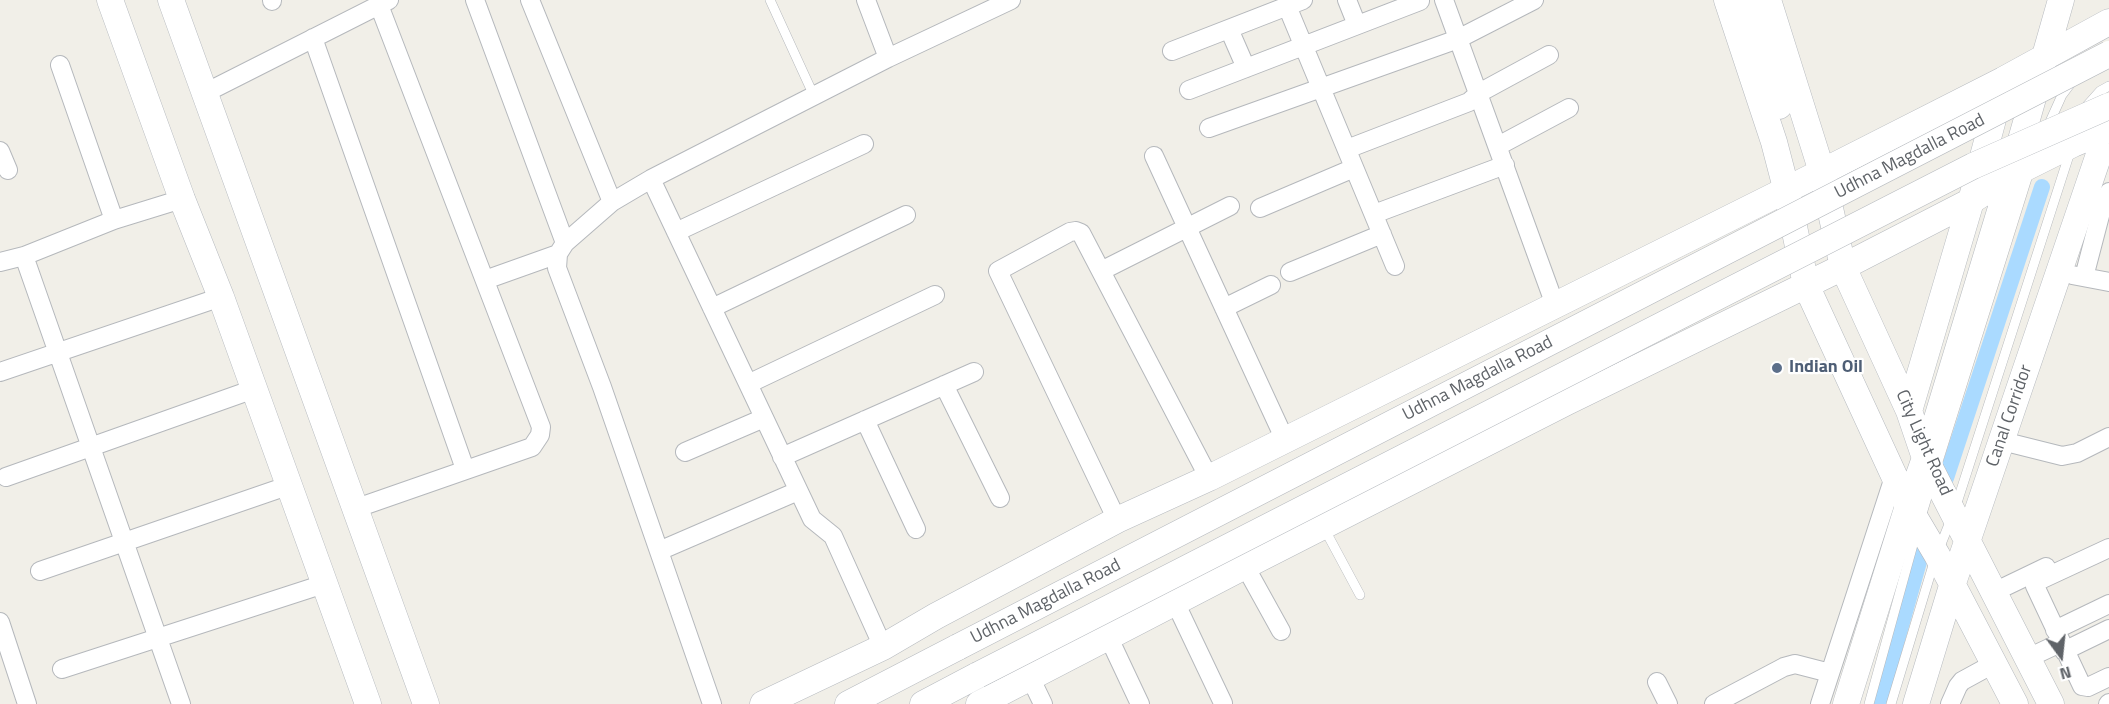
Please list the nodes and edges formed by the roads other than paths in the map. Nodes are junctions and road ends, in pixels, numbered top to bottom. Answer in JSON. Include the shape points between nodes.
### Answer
{"nodes":[{"id":1,"x":110,"y":0,"type":"edge"},
{"id":2,"x":171,"y":0,"type":"edge"},
{"id":3,"x":474,"y":0,"type":"edge"},
{"id":4,"x":530,"y":0,"type":"edge"},
{"id":5,"x":770,"y":0,"type":"edge"},
{"id":6,"x":866,"y":0,"type":"edge"},
{"id":7,"x":1011,"y":0,"type":"edge"},
{"id":8,"x":1347,"y":0,"type":"edge"},
{"id":9,"x":1444,"y":0,"type":"edge"},
{"id":10,"x":1534,"y":0,"type":"edge"},
{"id":11,"x":1727,"y":0,"type":"edge"},
{"id":12,"x":1735,"y":0,"type":"edge"},
{"id":13,"x":1750,"y":0,"type":"edge"},
{"id":14,"x":1768,"y":0,"type":"edge"},
{"id":15,"x":2061,"y":0,"type":"edge"},
{"id":16,"x":1420,"y":1,"type":"edge"},
{"id":17,"x":384,"y":2,"type":"edge"},
{"id":18,"x":1295,"y":3,"type":"edge"},
{"id":19,"x":976,"y":8,"type":"edge"},
{"id":20,"x":2109,"y":22,"type":"edge"},
{"id":21,"x":1357,"y":25,"type":"junction"},
{"id":22,"x":1229,"y":29,"type":"junction"},
{"id":23,"x":313,"y":38,"type":"junction"},
{"id":24,"x":1458,"y":39,"type":"junction"},
{"id":25,"x":1304,"y":46,"type":"junction"},
{"id":26,"x":1172,"y":51,"type":"dead end"},
{"id":27,"x":2109,"y":54,"type":"edge"},
{"id":28,"x":1549,"y":55,"type":"dead end"},
{"id":29,"x":2045,"y":57,"type":"junction"},
{"id":30,"x":888,"y":58,"type":"junction"},
{"id":31,"x":2109,"y":60,"type":"edge"},
{"id":32,"x":60,"y":65,"type":"dead end"},
{"id":33,"x":1246,"y":68,"type":"junction"},
{"id":34,"x":2003,"y":80,"type":"junction"},
{"id":35,"x":1771,"y":84,"type":"junction"},
{"id":36,"x":2109,"y":86,"type":"edge"},
{"id":37,"x":1321,"y":88,"type":"junction"},
{"id":38,"x":1189,"y":90,"type":"dead end"},
{"id":39,"x":205,"y":93,"type":"junction"},
{"id":40,"x":1479,"y":93,"type":"junction"},
{"id":41,"x":814,"y":96,"type":"junction"},
{"id":42,"x":1569,"y":108,"type":"dead end"},
{"id":43,"x":2109,"y":122,"type":"edge"},
{"id":44,"x":1209,"y":128,"type":"dead end"},
{"id":45,"x":864,"y":144,"type":"dead end"},
{"id":46,"x":2073,"y":144,"type":"junction"},
{"id":47,"x":1498,"y":146,"type":"junction"},
{"id":48,"x":1347,"y":149,"type":"junction"},
{"id":49,"x":0,"y":151,"type":"edge"},
{"id":50,"x":1154,"y":156,"type":"dead end"},
{"id":51,"x":2029,"y":160,"type":"junction"},
{"id":52,"x":1505,"y":165,"type":"junction"},
{"id":53,"x":1354,"y":168,"type":"junction"},
{"id":54,"x":8,"y":170,"type":"dead end"},
{"id":55,"x":651,"y":179,"type":"junction"},
{"id":56,"x":1804,"y":180,"type":"junction"},
{"id":57,"x":2109,"y":192,"type":"edge"},
{"id":58,"x":182,"y":199,"type":"junction"},
{"id":59,"x":1971,"y":201,"type":"junction"},
{"id":60,"x":612,"y":202,"type":"junction"},
{"id":61,"x":1230,"y":206,"type":"dead end"},
{"id":62,"x":1260,"y":208,"type":"dead end"},
{"id":63,"x":1374,"y":214,"type":"junction"},
{"id":64,"x":906,"y":215,"type":"dead end"},
{"id":65,"x":114,"y":220,"type":"junction"},
{"id":66,"x":1187,"y":228,"type":"junction"},
{"id":67,"x":676,"y":232,"type":"junction"},
{"id":68,"x":1382,"y":234,"type":"junction"},
{"id":69,"x":562,"y":249,"type":"junction"},
{"id":70,"x":24,"y":256,"type":"junction"},
{"id":71,"x":0,"y":262,"type":"edge"},
{"id":72,"x":1395,"y":266,"type":"dead end"},
{"id":73,"x":1843,"y":267,"type":"junction"},
{"id":74,"x":1101,"y":271,"type":"junction"},
{"id":75,"x":1290,"y":272,"type":"dead end"},
{"id":76,"x":2059,"y":272,"type":"junction"},
{"id":77,"x":2084,"y":277,"type":"junction"},
{"id":78,"x":484,"y":280,"type":"junction"},
{"id":79,"x":2109,"y":282,"type":"edge"},
{"id":80,"x":1271,"y":285,"type":"dead end"},
{"id":81,"x":1806,"y":285,"type":"junction"},
{"id":82,"x":935,"y":295,"type":"dead end"},
{"id":83,"x":221,"y":297,"type":"junction"},
{"id":84,"x":1555,"y":305,"type":"junction"},
{"id":85,"x":712,"y":308,"type":"junction"},
{"id":86,"x":1224,"y":308,"type":"junction"},
{"id":87,"x":58,"y":353,"type":"junction"},
{"id":88,"x":0,"y":372,"type":"edge"},
{"id":89,"x":974,"y":372,"type":"dead end"},
{"id":90,"x":748,"y":384,"type":"junction"},
{"id":91,"x":944,"y":385,"type":"junction"},
{"id":92,"x":254,"y":389,"type":"junction"},
{"id":93,"x":1909,"y":411,"type":"junction"},
{"id":94,"x":764,"y":418,"type":"junction"},
{"id":95,"x":865,"y":420,"type":"junction"},
{"id":96,"x":2109,"y":437,"type":"edge"},
{"id":97,"x":1285,"y":440,"type":"junction"},
{"id":98,"x":2001,"y":441,"type":"junction"},
{"id":99,"x":91,"y":447,"type":"junction"},
{"id":100,"x":685,"y":452,"type":"dead end"},
{"id":101,"x":782,"y":457,"type":"junction"},
{"id":102,"x":1930,"y":466,"type":"junction"},
{"id":103,"x":465,"y":469,"type":"junction"},
{"id":104,"x":6,"y":477,"type":"dead end"},
{"id":105,"x":1894,"y":477,"type":"junction"},
{"id":106,"x":1209,"y":478,"type":"junction"},
{"id":107,"x":290,"y":485,"type":"junction"},
{"id":108,"x":798,"y":491,"type":"junction"},
{"id":109,"x":1000,"y":498,"type":"dead end"},
{"id":110,"x":354,"y":509,"type":"junction"},
{"id":111,"x":1954,"y":512,"type":"junction"},
{"id":112,"x":1913,"y":516,"type":"junction"},
{"id":113,"x":1118,"y":520,"type":"junction"},
{"id":114,"x":1323,"y":526,"type":"junction"},
{"id":115,"x":916,"y":529,"type":"dead end"},
{"id":116,"x":2109,"y":536,"type":"edge"},
{"id":117,"x":1968,"y":540,"type":"junction"},
{"id":118,"x":124,"y":542,"type":"junction"},
{"id":119,"x":2109,"y":548,"type":"edge"},
{"id":120,"x":659,"y":551,"type":"junction"},
{"id":121,"x":1937,"y":555,"type":"junction"},
{"id":122,"x":1245,"y":566,"type":"junction"},
{"id":123,"x":40,"y":571,"type":"dead end"},
{"id":124,"x":324,"y":584,"type":"junction"},
{"id":125,"x":1952,"y":586,"type":"junction"},
{"id":126,"x":2006,"y":586,"type":"junction"},
{"id":127,"x":1360,"y":595,"type":"dead end"},
{"id":128,"x":1175,"y":602,"type":"junction"},
{"id":129,"x":2109,"y":604,"type":"edge"},
{"id":130,"x":0,"y":622,"type":"edge"},
{"id":131,"x":2109,"y":629,"type":"edge"},
{"id":132,"x":1281,"y":631,"type":"dead end"},
{"id":133,"x":1108,"y":636,"type":"junction"},
{"id":134,"x":158,"y":638,"type":"junction"},
{"id":135,"x":2060,"y":641,"type":"junction"},
{"id":136,"x":883,"y":647,"type":"junction"},
{"id":137,"x":2028,"y":658,"type":"junction"},
{"id":138,"x":1995,"y":663,"type":"junction"},
{"id":139,"x":62,"y":669,"type":"dead end"},
{"id":140,"x":8,"y":671,"type":"edge"},
{"id":141,"x":1830,"y":673,"type":"junction"},
{"id":142,"x":1030,"y":677,"type":"junction"},
{"id":143,"x":2109,"y":677,"type":"edge"},
{"id":144,"x":1657,"y":681,"type":"dead end"},
{"id":145,"x":1223,"y":703,"type":"edge"},
{"id":146,"x":27,"y":704,"type":"edge"},
{"id":147,"x":182,"y":704,"type":"edge"},
{"id":148,"x":368,"y":704,"type":"edge"},
{"id":149,"x":426,"y":704,"type":"edge"},
{"id":150,"x":711,"y":704,"type":"edge"},
{"id":151,"x":763,"y":704,"type":"edge"},
{"id":152,"x":848,"y":704,"type":"edge"},
{"id":153,"x":922,"y":704,"type":"edge"},
{"id":154,"x":979,"y":704,"type":"edge"},
{"id":155,"x":1043,"y":704,"type":"edge"},
{"id":156,"x":1140,"y":704,"type":"edge"},
{"id":157,"x":1668,"y":704,"type":"edge"},
{"id":158,"x":1714,"y":704,"type":"edge"},
{"id":159,"x":1821,"y":704,"type":"edge"},
{"id":160,"x":1846,"y":704,"type":"edge"},
{"id":161,"x":1869,"y":704,"type":"edge"},
{"id":162,"x":1892,"y":704,"type":"edge"},
{"id":163,"x":1916,"y":704,"type":"edge"},
{"id":164,"x":1950,"y":704,"type":"edge"},
{"id":165,"x":2015,"y":704,"type":"edge"},
{"id":166,"x":2051,"y":704,"type":"edge"}],
"edges":[{"from":1,"to":58,"type":"street"},
{"from":2,"to":39,"type":"street"},
{"from":3,"to":69,"type":"street"},
{"from":4,"to":60,"type":"street"},
{"from":5,"to":41,"type":"lane"},
{"from":6,"to":30,"type":"street"},
{"from":7,"to":19,"type":"street"},
{"from":8,"to":21,"type":"street"},
{"from":9,"to":24,"type":"street"},
{"from":10,"to":24,"type":"street"},
{"from":11,"to":56,"type":"street","via":[[1774,142]]},
{"from":12,"to":35,"type":"street","via":[[1753,57]]},
{"from":13,"to":35,"type":"street","via":[[1767,50]]},
{"from":14,"to":56,"type":"street"},
{"from":15,"to":29,"type":"street"},
{"from":16,"to":21,"type":"street"},
{"from":17,"to":23,"type":"street"},
{"from":17,"to":78,"type":"street"},
{"from":18,"to":22,"type":"street"},
{"from":18,"to":25,"type":"street"},
{"from":19,"to":30,"type":"street"},
{"from":20,"to":29,"type":"street"},
{"from":21,"to":25,"type":"street"},
{"from":22,"to":26,"type":"street"},
{"from":22,"to":33,"type":"street"},
{"from":23,"to":39,"type":"street"},
{"from":23,"to":103,"type":"street"},
{"from":24,"to":37,"type":"street"},
{"from":24,"to":40,"type":"street"},
{"from":25,"to":33,"type":"street"},
{"from":25,"to":37,"type":"street"},
{"from":27,"to":152,"type":"street","name":"Udhna Magdalla Road","bridge":true},
{"from":28,"to":40,"type":"street"},
{"from":29,"to":34,"type":"street"},
{"from":29,"to":51,"type":"street"},
{"from":30,"to":41,"type":"street"},
{"from":31,"to":51,"type":"lane","via":[[2074,80],[2062,95]]},
{"from":32,"to":65,"type":"street"},
{"from":33,"to":38,"type":"street"},
{"from":34,"to":56,"type":"street"},
{"from":34,"to":59,"type":"street"},
{"from":35,"to":56,"type":"street"},
{"from":36,"to":46,"type":"lane","via":[[2084,107]]},
{"from":37,"to":44,"type":"street"},
{"from":37,"to":48,"type":"street"},
{"from":39,"to":110,"type":"street"},
{"from":40,"to":47,"type":"street"},
{"from":40,"to":48,"type":"street","via":[[1469,102]]},
{"from":41,"to":55,"type":"street"},
{"from":42,"to":47,"type":"street"},
{"from":43,"to":46,"type":"street"},
{"from":43,"to":76,"type":"street","name":"Canal Corridor"},
{"from":43,"to":153,"type":"street","name":"Udhna Magdalla Road","bridge":true,"via":[[1973,166]]},
{"from":45,"to":67,"type":"street"},
{"from":46,"to":51,"type":"street"},
{"from":46,"to":111,"type":"lane"},
{"from":47,"to":52,"type":"street"},
{"from":48,"to":53,"type":"street"},
{"from":49,"to":54,"type":"street"},
{"from":50,"to":66,"type":"street"},
{"from":51,"to":59,"type":"street"},
{"from":51,"to":102,"type":"street"},
{"from":52,"to":63,"type":"street"},
{"from":52,"to":84,"type":"street"},
{"from":53,"to":62,"type":"street"},
{"from":53,"to":63,"type":"street"},
{"from":55,"to":60,"type":"street"},
{"from":55,"to":67,"type":"street"},
{"from":56,"to":73,"type":"street","name":"City Light Road"},
{"from":56,"to":81,"type":"street"},
{"from":56,"to":84,"type":"street"},
{"from":57,"to":77,"type":"street"},
{"from":58,"to":65,"type":"street"},
{"from":58,"to":83,"type":"street"},
{"from":59,"to":73,"type":"street"},
{"from":59,"to":93,"type":"street"},
{"from":60,"to":69,"type":"street"},
{"from":61,"to":66,"type":"street"},
{"from":63,"to":68,"type":"street"},
{"from":64,"to":85,"type":"street"},
{"from":65,"to":70,"type":"street"},
{"from":66,"to":74,"type":"street"},
{"from":66,"to":86,"type":"street"},
{"from":67,"to":85,"type":"street"},
{"from":68,"to":72,"type":"street"},
{"from":68,"to":75,"type":"street"},
{"from":69,"to":78,"type":"street"},
{"from":69,"to":120,"type":"street","via":[[557,268]]},
{"from":70,"to":71,"type":"street"},
{"from":70,"to":87,"type":"street"},
{"from":73,"to":81,"type":"street"},
{"from":73,"to":93,"type":"street","name":"City Light Road"},
{"from":74,"to":106,"type":"street"},
{"from":74,"to":113,"type":"street","via":[[1081,233],[1076,231],[998,271]]},
{"from":76,"to":77,"type":"street"},
{"from":76,"to":98,"type":"street","name":"Canal Corridor"},
{"from":77,"to":79,"type":"street"},
{"from":78,"to":103,"type":"street","via":[[541,427],[532,447]]},
{"from":80,"to":86,"type":"street"},
{"from":81,"to":105,"type":"street"},
{"from":81,"to":114,"type":"street"},
{"from":82,"to":90,"type":"street"},
{"from":83,"to":87,"type":"street"},
{"from":83,"to":92,"type":"street"},
{"from":84,"to":97,"type":"street"},
{"from":85,"to":90,"type":"street"},
{"from":86,"to":97,"type":"street"},
{"from":87,"to":88,"type":"street"},
{"from":87,"to":99,"type":"street"},
{"from":89,"to":91,"type":"street"},
{"from":90,"to":94,"type":"street"},
{"from":91,"to":95,"type":"street"},
{"from":91,"to":109,"type":"street"},
{"from":92,"to":99,"type":"street"},
{"from":92,"to":107,"type":"street"},
{"from":93,"to":102,"type":"street","name":"City Light Road"},
{"from":94,"to":100,"type":"street"},
{"from":94,"to":101,"type":"street"},
{"from":95,"to":101,"type":"street"},
{"from":95,"to":115,"type":"street"},
{"from":96,"to":98,"type":"street","via":[[2062,456]]},
{"from":97,"to":106,"type":"street"},
{"from":98,"to":117,"type":"street","name":"Canal Corridor"},
{"from":99,"to":104,"type":"street"},
{"from":99,"to":118,"type":"street"},
{"from":101,"to":108,"type":"street"},
{"from":102,"to":111,"type":"street","name":"City Light Road"},
{"from":102,"to":112,"type":"street"},
{"from":103,"to":110,"type":"street"},
{"from":105,"to":112,"type":"street"},
{"from":105,"to":141,"type":"street"},
{"from":106,"to":113,"type":"street"},
{"from":107,"to":118,"type":"street"},
{"from":107,"to":124,"type":"street"},
{"from":108,"to":120,"type":"street"},
{"from":108,"to":136,"type":"street","via":[[812,519],[833,536]]},
{"from":110,"to":149,"type":"street"},
{"from":111,"to":117,"type":"street","name":"City Light Road"},
{"from":111,"to":121,"type":"lane"},
{"from":112,"to":121,"type":"street"},
{"from":112,"to":160,"type":"street"},
{"from":112,"to":161,"type":"lane"},
{"from":113,"to":136,"type":"street"},
{"from":114,"to":122,"type":"street"},
{"from":114,"to":127,"type":"lane"},
{"from":116,"to":126,"type":"street"},
{"from":117,"to":125,"type":"street","name":"Canal Corridor"},
{"from":117,"to":126,"type":"street","name":"City Light Road"},
{"from":118,"to":123,"type":"street"},
{"from":118,"to":134,"type":"street"},
{"from":119,"to":135,"type":"street","via":[[2035,584]]},
{"from":120,"to":150,"type":"street"},
{"from":121,"to":125,"type":"street"},
{"from":121,"to":162,"type":"lane"},
{"from":122,"to":128,"type":"street"},
{"from":122,"to":132,"type":"street"},
{"from":124,"to":134,"type":"street"},
{"from":124,"to":148,"type":"street"},
{"from":125,"to":138,"type":"street"},
{"from":125,"to":163,"type":"street","name":"Canal Corridor"},
{"from":126,"to":137,"type":"street","name":"City Light Road"},
{"from":128,"to":133,"type":"street"},
{"from":128,"to":145,"type":"street"},
{"from":129,"to":135,"type":"street"},
{"from":130,"to":140,"type":"street"},
{"from":131,"to":135,"type":"street"},
{"from":133,"to":142,"type":"street"},
{"from":133,"to":156,"type":"street"},
{"from":134,"to":139,"type":"street"},
{"from":134,"to":147,"type":"street"},
{"from":135,"to":137,"type":"street"},
{"from":135,"to":143,"type":"street","via":[[2082,686]]},
{"from":136,"to":151,"type":"street"},
{"from":137,"to":166,"type":"street","name":"City Light Road"},
{"from":138,"to":164,"type":"street","via":[[1962,681]]},
{"from":138,"to":165,"type":"street"},
{"from":140,"to":146,"type":"street"},
{"from":141,"to":158,"type":"street","via":[[1795,664]]},
{"from":141,"to":159,"type":"street"},
{"from":142,"to":154,"type":"street"},
{"from":142,"to":155,"type":"street"},
{"from":144,"to":157,"type":"street"}]}
